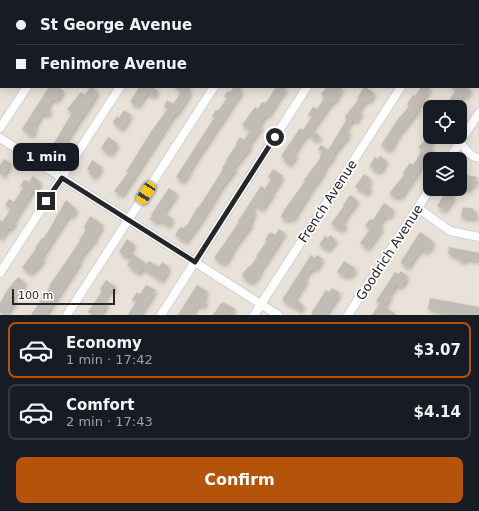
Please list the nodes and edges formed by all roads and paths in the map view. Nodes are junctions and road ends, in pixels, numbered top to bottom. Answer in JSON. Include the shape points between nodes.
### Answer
{"nodes":[{"id":1,"x":26,"y":88,"type":"edge"},
{"id":2,"x":119,"y":88,"type":"edge"},
{"id":3,"x":213,"y":88,"type":"edge"},
{"id":4,"x":307,"y":88,"type":"edge"},
{"id":5,"x":399,"y":88,"type":"edge"},
{"id":6,"x":479,"y":113,"type":"edge"},
{"id":7,"x":0,"y":128,"type":"edge"},
{"id":8,"x":467,"y":131,"type":"edge"},
{"id":9,"x":0,"y":138,"type":"edge"},
{"id":10,"x":461,"y":144,"type":"edge"},
{"id":11,"x":479,"y":158,"type":"edge"},
{"id":12,"x":62,"y":178,"type":"junction"},
{"id":13,"x":426,"y":196,"type":"edge"},
{"id":14,"x":418,"y":208,"type":"junction"},
{"id":15,"x":128,"y":220,"type":"junction"},
{"id":16,"x":479,"y":236,"type":"edge"},
{"id":17,"x":195,"y":262,"type":"junction"},
{"id":18,"x":0,"y":273,"type":"edge"},
{"id":19,"x":261,"y":304,"type":"junction"},
{"id":20,"x":66,"y":315,"type":"edge"},
{"id":21,"x":161,"y":315,"type":"edge"},
{"id":22,"x":254,"y":315,"type":"edge"},
{"id":23,"x":278,"y":315,"type":"edge"},
{"id":24,"x":348,"y":315,"type":"edge"}],
"edges":[{"from":1,"to":7,"type":"street"},
{"from":2,"to":12,"type":"street"},
{"from":3,"to":15,"type":"street"},
{"from":4,"to":17,"type":"street"},
{"from":5,"to":19,"type":"street","name":"French Avenue"},
{"from":6,"to":8,"type":"street"},
{"from":9,"to":12,"type":"street"},
{"from":10,"to":11,"type":"street","via":[[468,153]]},
{"from":12,"to":15,"type":"street"},
{"from":12,"to":18,"type":"street"},
{"from":13,"to":14,"type":"street","name":"Goodrich Avenue"},
{"from":14,"to":16,"type":"street","via":[[450,231]]},
{"from":14,"to":24,"type":"street","name":"Goodrich Avenue"},
{"from":15,"to":17,"type":"street"},
{"from":15,"to":20,"type":"street"},
{"from":17,"to":19,"type":"street"},
{"from":17,"to":21,"type":"street"},
{"from":19,"to":22,"type":"street","name":"French Avenue"},
{"from":19,"to":23,"type":"street"}]}
